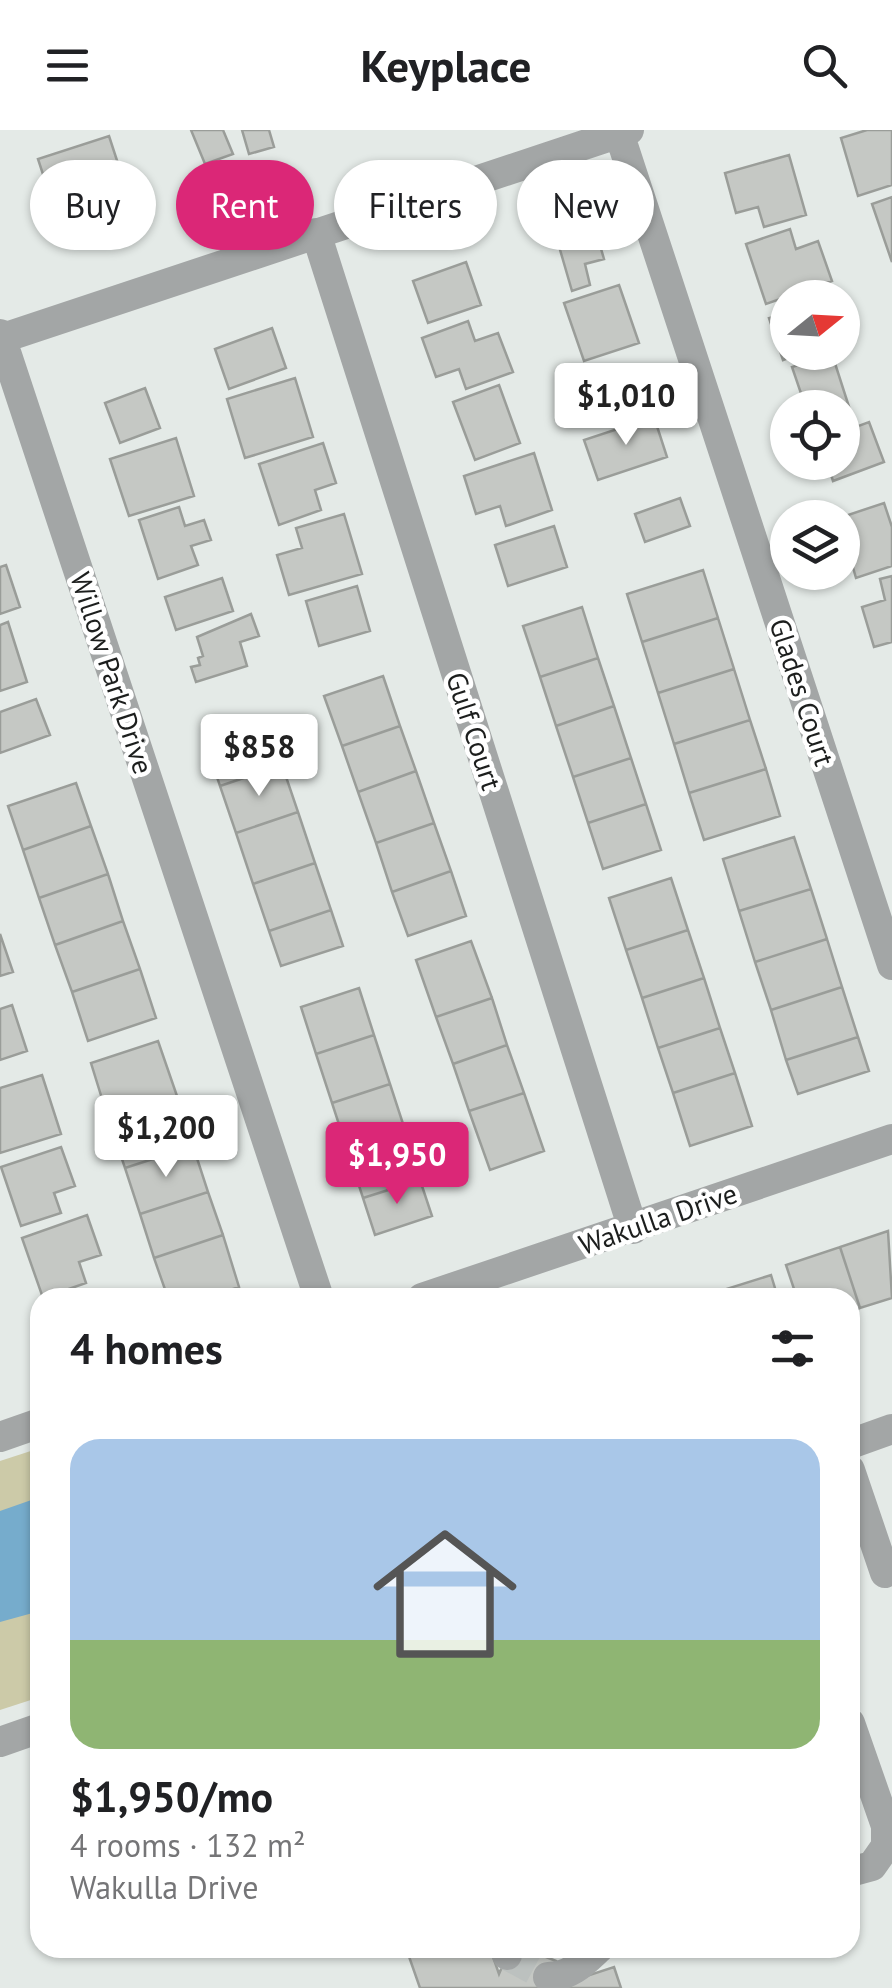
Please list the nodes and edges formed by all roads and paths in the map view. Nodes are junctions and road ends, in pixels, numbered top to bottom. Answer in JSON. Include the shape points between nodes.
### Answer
{"nodes":[{"id":1,"x":624,"y":132,"type":"edge"},
{"id":2,"x":316,"y":233,"type":"junction"},
{"id":3,"x":0,"y":337,"type":"edge"},
{"id":4,"x":892,"y":966,"type":"edge"},
{"id":5,"x":892,"y":1139,"type":"edge"},
{"id":6,"x":632,"y":1228,"type":"junction"},
{"id":7,"x":316,"y":1288,"type":"edge"},
{"id":8,"x":452,"y":1288,"type":"edge"},
{"id":9,"x":30,"y":1424,"type":"edge"},
{"id":10,"x":2,"y":1427,"type":"edge"},
{"id":11,"x":892,"y":1429,"type":"edge"},
{"id":12,"x":860,"y":1440,"type":"edge"},
{"id":13,"x":860,"y":1499,"type":"edge"},
{"id":14,"x":892,"y":1570,"type":"edge"},
{"id":15,"x":30,"y":1732,"type":"edge"},
{"id":16,"x":0,"y":1742,"type":"edge"},
{"id":17,"x":860,"y":1770,"type":"edge"},
{"id":18,"x":860,"y":1869,"type":"edge"},
{"id":19,"x":587,"y":1958,"type":"edge"},
{"id":20,"x":548,"y":1977,"type":"dead end"}],
"edges":[{"from":1,"to":2,"type":"street"},
{"from":1,"to":4,"type":"street","name":"Glades Court"},
{"from":2,"to":3,"type":"street"},
{"from":2,"to":6,"type":"street","name":"Gulf Court"},
{"from":3,"to":7,"type":"street","name":"Willow Park Drive"},
{"from":5,"to":6,"type":"street","name":"Wakulla Drive"},
{"from":6,"to":8,"type":"street","name":"Wakulla Drive"},
{"from":9,"to":10,"type":"street"},
{"from":11,"to":12,"type":"street"},
{"from":13,"to":14,"type":"street","via":[[885,1572]]},
{"from":15,"to":16,"type":"street"},
{"from":17,"to":18,"type":"street","via":[[886,1826],[886,1846],[872,1866]]},
{"from":19,"to":20,"type":"street","via":[[562,1976]]}]}
